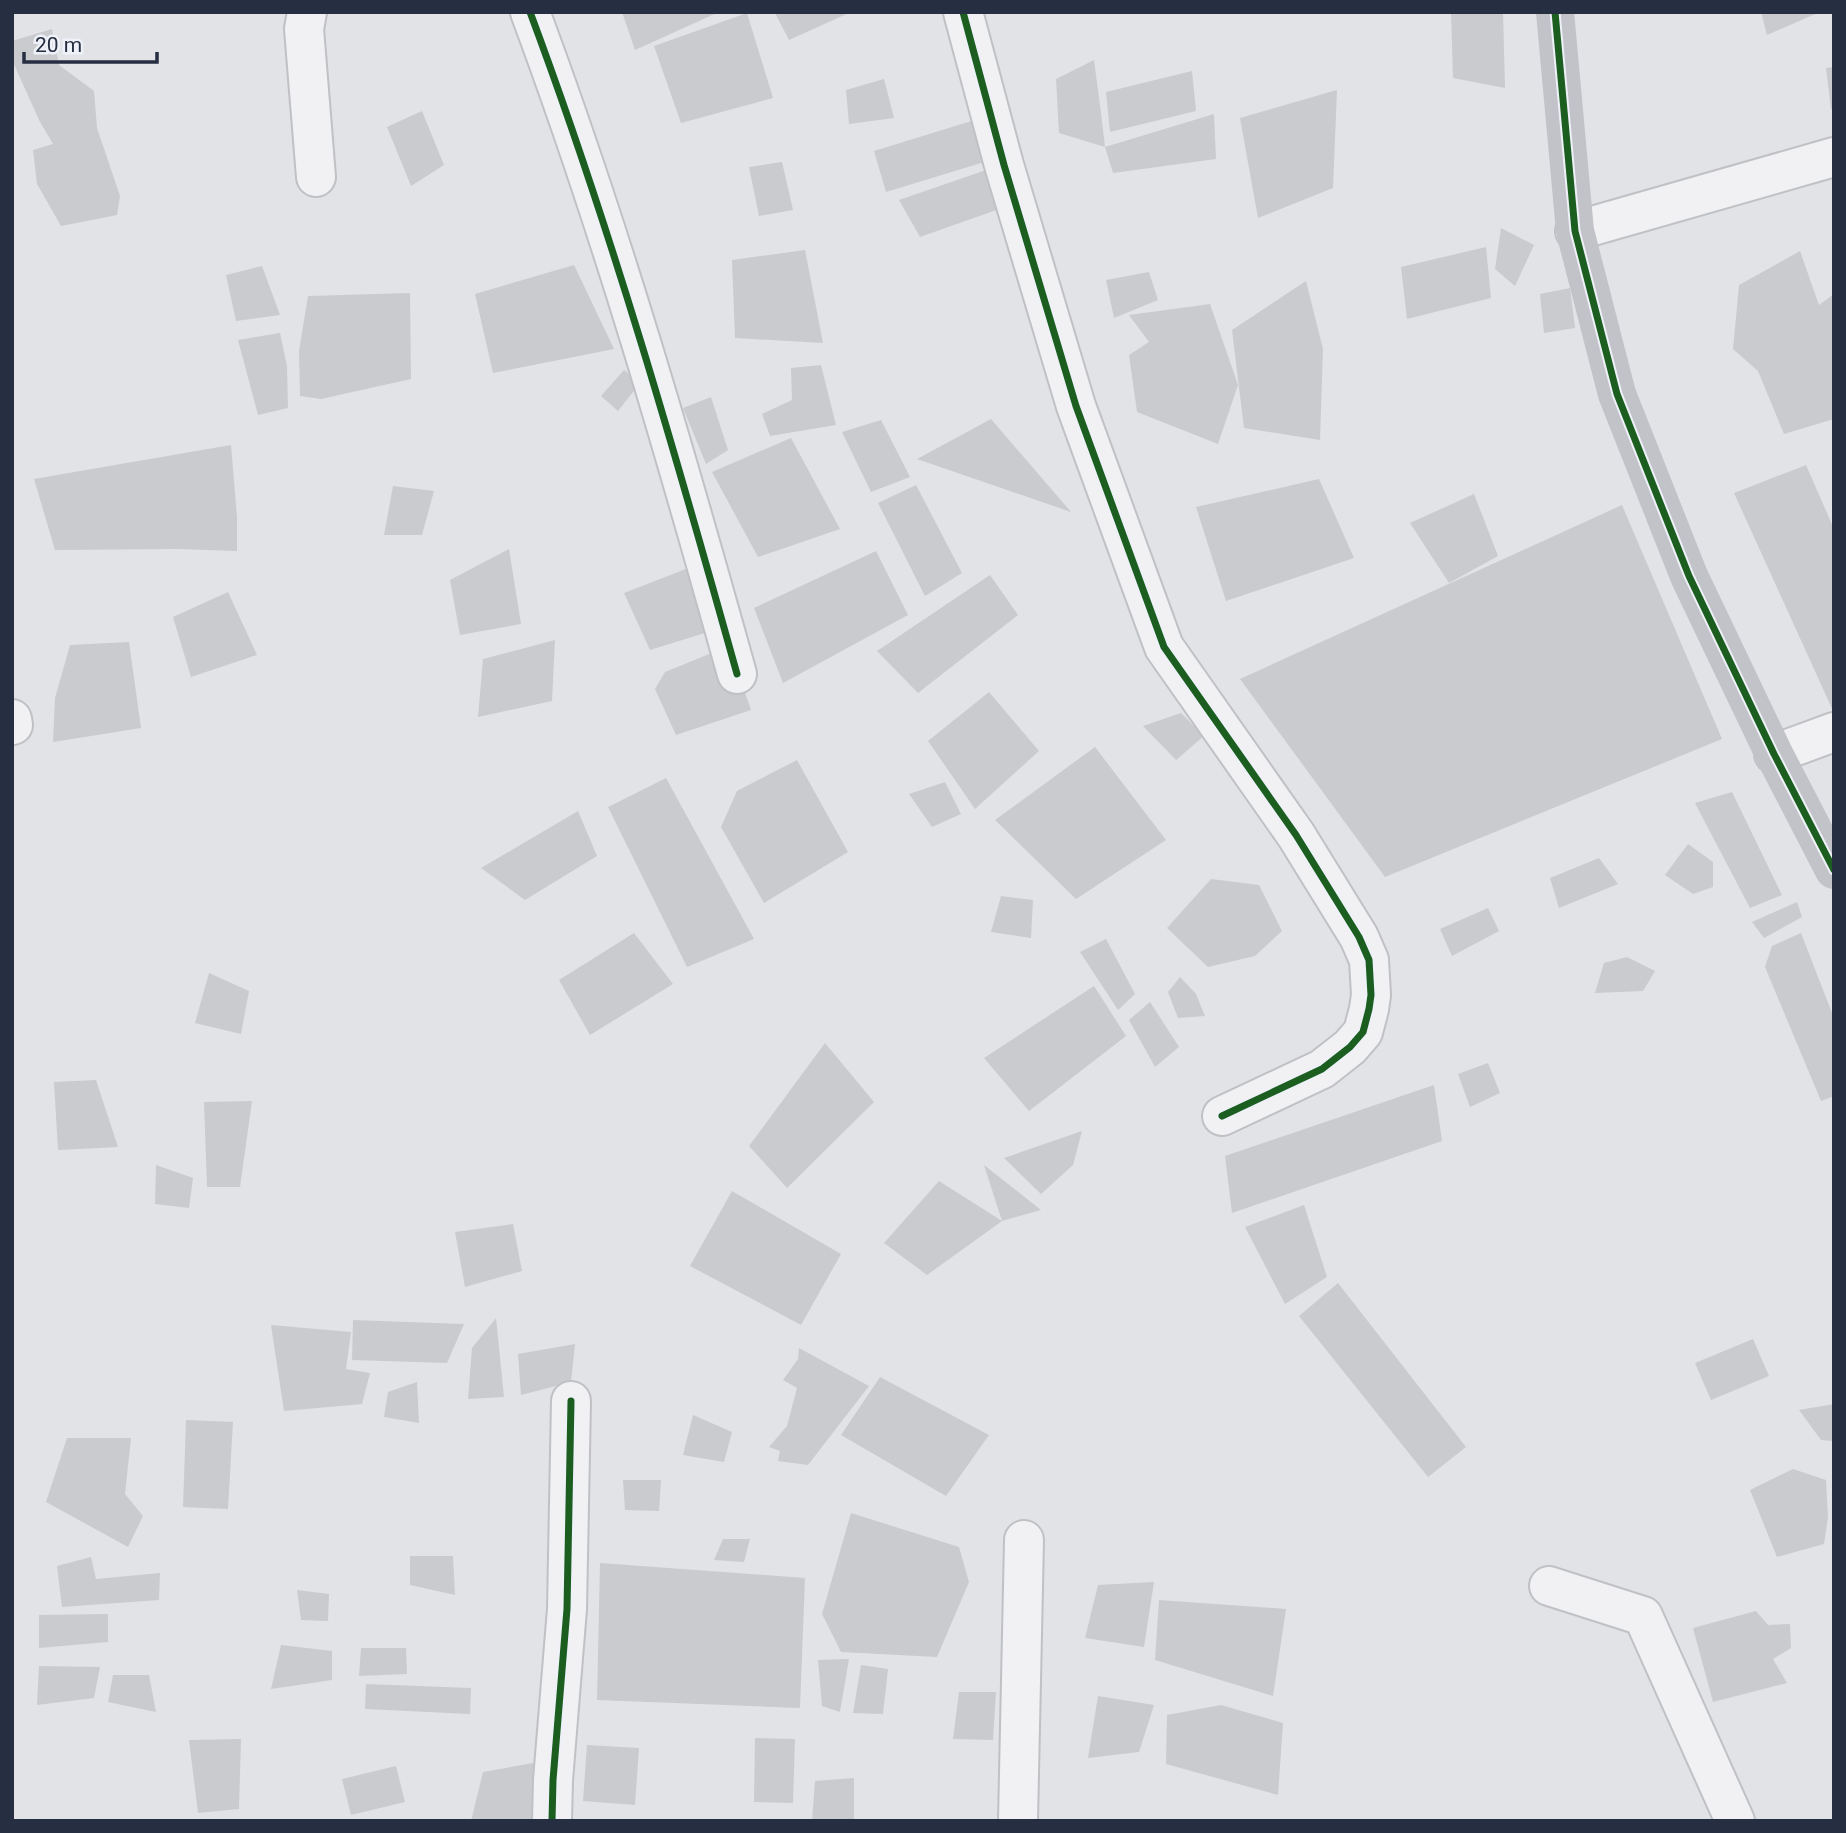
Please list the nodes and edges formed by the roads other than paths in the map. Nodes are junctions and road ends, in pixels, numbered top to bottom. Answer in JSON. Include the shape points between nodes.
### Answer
{"nodes":[{"id":1,"x":307,"y":12,"type":"edge"},
{"id":2,"x":530,"y":12,"type":"edge"},
{"id":3,"x":962,"y":12,"type":"edge"},
{"id":4,"x":1555,"y":12,"type":"edge"},
{"id":5,"x":1834,"y":157,"type":"edge"},
{"id":6,"x":316,"y":177,"type":"dead end"},
{"id":7,"x":1575,"y":230,"type":"junction"},
{"id":8,"x":737,"y":674,"type":"dead end"},
{"id":9,"x":12,"y":719,"type":"edge"},
{"id":10,"x":13,"y":726,"type":"edge"},
{"id":11,"x":1834,"y":732,"type":"edge"},
{"id":12,"x":1774,"y":754,"type":"junction"},
{"id":13,"x":1834,"y":870,"type":"edge"},
{"id":14,"x":1222,"y":1116,"type":"dead end"},
{"id":15,"x":571,"y":1401,"type":"dead end"},
{"id":16,"x":1024,"y":1540,"type":"dead end"},
{"id":17,"x":1549,"y":1586,"type":"dead end"},
{"id":18,"x":552,"y":1821,"type":"edge"},
{"id":19,"x":1018,"y":1821,"type":"edge"},
{"id":20,"x":1735,"y":1821,"type":"edge"}],
"edges":[{"from":1,"to":6,"type":"street","via":[[304,29]]},
{"from":2,"to":8,"type":"street","via":[[630,304]]},
{"from":3,"to":14,"type":"street","via":[[1076,406],[1164,647],[1296,835],[1369,960],[1369,1009],[1363,1032],[1350,1047],[1322,1069]]},
{"from":4,"to":7,"type":"street"},
{"from":5,"to":7,"type":"street"},
{"from":7,"to":12,"type":"street","via":[[1617,394],[1689,576]]},
{"from":9,"to":10,"type":"street"},
{"from":11,"to":12,"type":"street"},
{"from":12,"to":13,"type":"street"},
{"from":15,"to":18,"type":"street","via":[[567,1609]]},
{"from":16,"to":19,"type":"street"},
{"from":17,"to":20,"type":"street","via":[[1643,1616]]}]}
